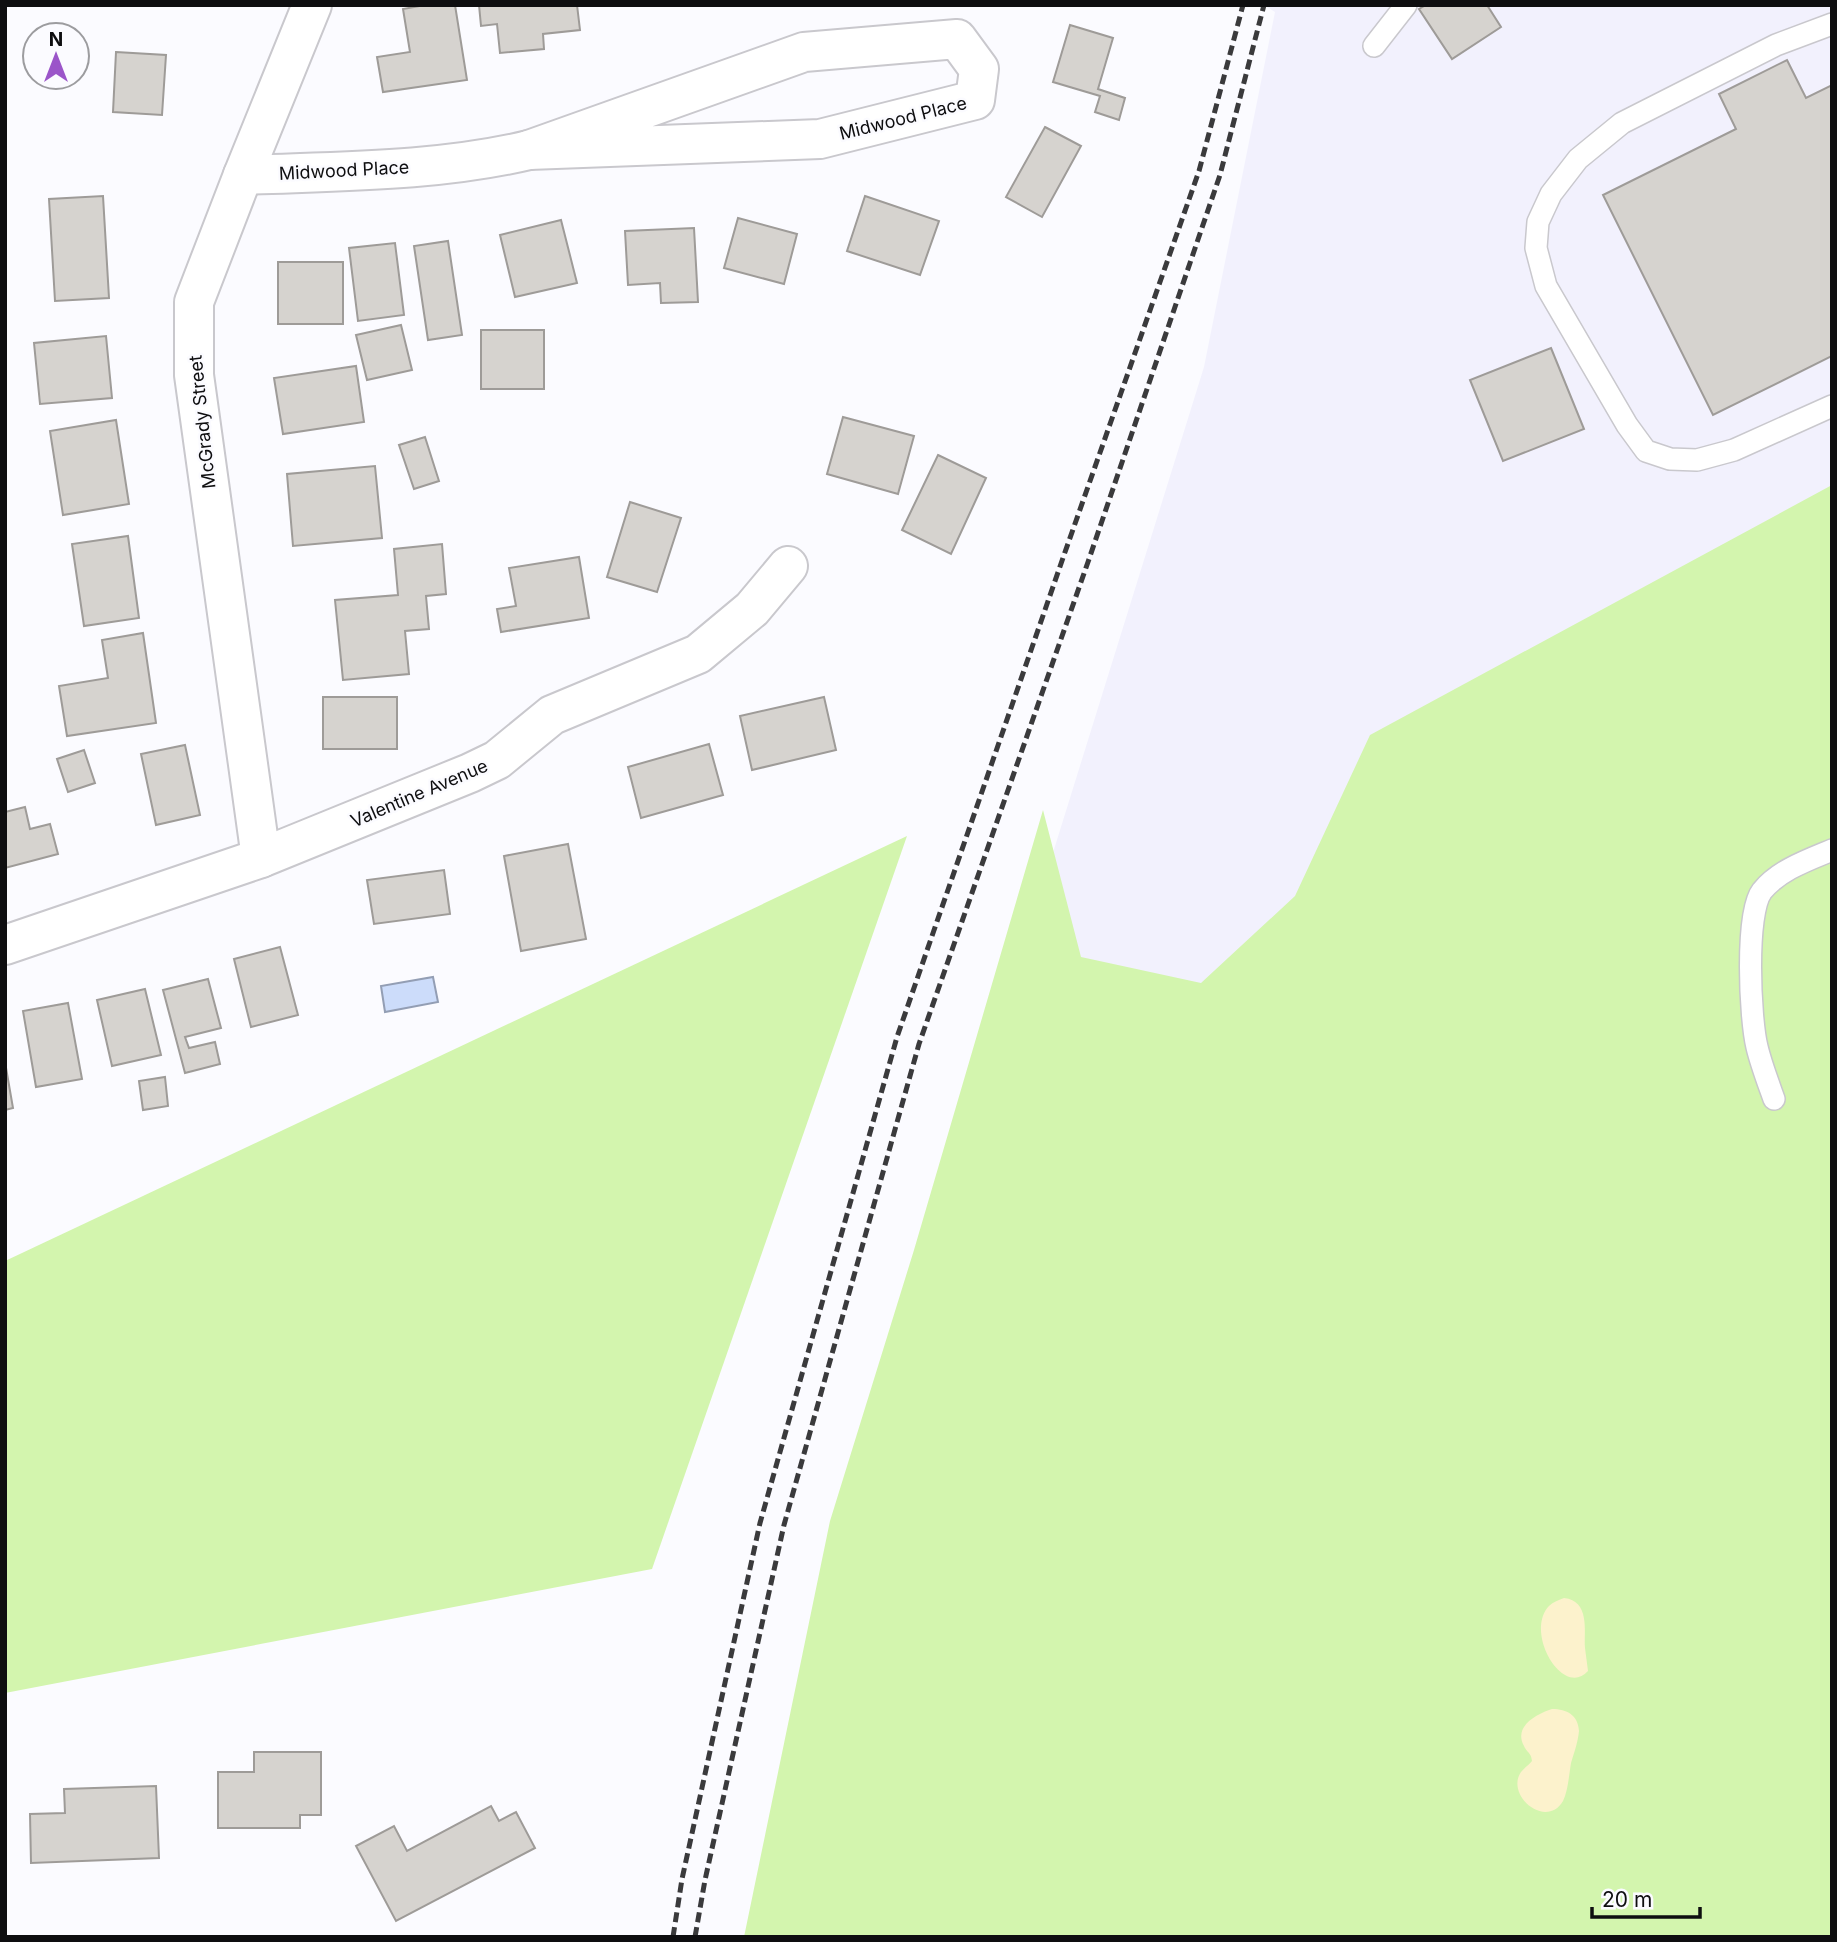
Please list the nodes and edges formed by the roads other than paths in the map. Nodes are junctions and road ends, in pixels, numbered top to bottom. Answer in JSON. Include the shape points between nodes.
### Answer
{"nodes":[{"id":1,"x":312,"y":5,"type":"edge"},
{"id":2,"x":1406,"y":5,"type":"edge"},
{"id":3,"x":1832,"y":24,"type":"edge"},
{"id":4,"x":1374,"y":46,"type":"dead end"},
{"id":5,"x":529,"y":150,"type":"junction"},
{"id":6,"x":243,"y":176,"type":"junction"},
{"id":7,"x":1832,"y":406,"type":"edge"},
{"id":8,"x":788,"y":566,"type":"dead end"},
{"id":9,"x":1832,"y":850,"type":"edge"},
{"id":10,"x":261,"y":858,"type":"junction"},
{"id":11,"x":5,"y":945,"type":"edge"},
{"id":12,"x":1774,"y":1099,"type":"dead end"}],
"edges":[{"from":1,"to":6,"type":"street","name":"McGrady Street"},
{"from":2,"to":4,"type":"lane"},
{"from":3,"to":7,"type":"lane","via":[[1776,45],[1622,123],[1578,159],[1551,194],[1538,222],[1536,248],[1546,286],[1646,451],[1670,459],[1697,460],[1734,450]]},
{"from":5,"to":5,"type":"street","name":"Midwood Place","via":[[820,139],[975,100],[979,69],[957,39],[804,52]]},
{"from":5,"to":6,"type":"street","name":"Midwood Place","via":[[416,167]]},
{"from":6,"to":10,"type":"street","name":"McGrady Street","via":[[194,302],[194,375]]},
{"from":8,"to":10,"type":"street","name":"Valentine Avenue","via":[[752,609],[698,654],[552,715],[497,760],[470,773]]},
{"from":9,"to":12,"type":"lane","via":[[1774,879],[1760,894],[1752,926],[1752,1019]]},
{"from":10,"to":11,"type":"street","name":"Valentine Avenue"}]}
